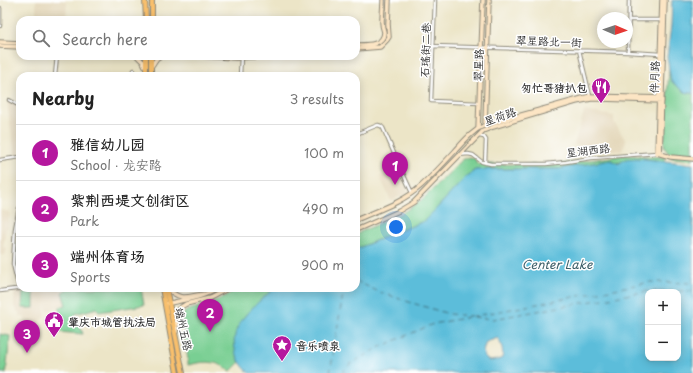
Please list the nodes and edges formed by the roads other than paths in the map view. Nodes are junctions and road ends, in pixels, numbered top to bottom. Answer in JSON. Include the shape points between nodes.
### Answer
{"nodes":[{"id":1,"x":145,"y":0,"type":"edge"},
{"id":2,"x":152,"y":0,"type":"edge"},
{"id":3,"x":383,"y":0,"type":"edge"},
{"id":4,"x":389,"y":0,"type":"edge"},
{"id":5,"x":435,"y":0,"type":"edge"},
{"id":6,"x":483,"y":0,"type":"edge"},
{"id":7,"x":489,"y":0,"type":"edge"},
{"id":8,"x":629,"y":0,"type":"edge"},
{"id":9,"x":664,"y":0,"type":"edge"},
{"id":10,"x":0,"y":8,"type":"edge"},
{"id":11,"x":629,"y":12,"type":"edge"},
{"id":12,"x":146,"y":16,"type":"edge"},
{"id":13,"x":152,"y":16,"type":"edge"},
{"id":14,"x":633,"y":20,"type":"edge"},
{"id":15,"x":662,"y":20,"type":"junction"},
{"id":16,"x":0,"y":26,"type":"edge"},
{"id":17,"x":0,"y":42,"type":"edge"},
{"id":18,"x":16,"y":43,"type":"edge"},
{"id":19,"x":360,"y":45,"type":"edge"},
{"id":20,"x":0,"y":46,"type":"edge"},
{"id":21,"x":433,"y":46,"type":"junction"},
{"id":22,"x":16,"y":47,"type":"edge"},
{"id":23,"x":481,"y":47,"type":"junction"},
{"id":24,"x":488,"y":47,"type":"junction"},
{"id":25,"x":628,"y":48,"type":"edge"},
{"id":26,"x":360,"y":49,"type":"edge"},
{"id":27,"x":580,"y":50,"type":"junction"},
{"id":28,"x":628,"y":52,"type":"junction"},
{"id":29,"x":662,"y":54,"type":"junction"},
{"id":30,"x":57,"y":60,"type":"edge"},
{"id":31,"x":141,"y":60,"type":"edge"},
{"id":32,"x":147,"y":60,"type":"edge"},
{"id":33,"x":150,"y":60,"type":"edge"},
{"id":34,"x":155,"y":60,"type":"edge"},
{"id":35,"x":241,"y":60,"type":"edge"},
{"id":36,"x":148,"y":68,"type":"junction"},
{"id":37,"x":56,"y":72,"type":"edge"},
{"id":38,"x":147,"y":72,"type":"edge"},
{"id":39,"x":149,"y":72,"type":"edge"},
{"id":40,"x":240,"y":72,"type":"edge"},
{"id":41,"x":591,"y":98,"type":"junction"},
{"id":42,"x":660,"y":99,"type":"junction"},
{"id":43,"x":9,"y":100,"type":"dead end"},
{"id":44,"x":479,"y":103,"type":"junction"},
{"id":45,"x":16,"y":104,"type":"edge"},
{"id":46,"x":478,"y":118,"type":"junction"},
{"id":47,"x":485,"y":118,"type":"junction"},
{"id":48,"x":485,"y":125,"type":"junction"},
{"id":49,"x":478,"y":128,"type":"junction"},
{"id":50,"x":483,"y":131,"type":"junction"},
{"id":51,"x":360,"y":132,"type":"edge"},
{"id":52,"x":479,"y":136,"type":"junction"},
{"id":53,"x":464,"y":140,"type":"junction"},
{"id":54,"x":469,"y":145,"type":"junction"},
{"id":55,"x":659,"y":154,"type":"junction"},
{"id":56,"x":459,"y":155,"type":"junction"},
{"id":57,"x":16,"y":158,"type":"edge"},
{"id":58,"x":693,"y":159,"type":"edge"},
{"id":59,"x":0,"y":160,"type":"edge"},
{"id":60,"x":485,"y":163,"type":"junction"},
{"id":61,"x":413,"y":193,"type":"junction"},
{"id":62,"x":380,"y":210,"type":"junction"},
{"id":63,"x":384,"y":218,"type":"junction"},
{"id":64,"x":360,"y":219,"type":"edge"},
{"id":65,"x":16,"y":224,"type":"edge"},
{"id":66,"x":360,"y":228,"type":"edge"},
{"id":67,"x":16,"y":276,"type":"edge"},
{"id":68,"x":16,"y":289,"type":"edge"},
{"id":69,"x":0,"y":291,"type":"edge"},
{"id":70,"x":163,"y":292,"type":"edge"},
{"id":71,"x":166,"y":292,"type":"edge"},
{"id":72,"x":172,"y":292,"type":"edge"},
{"id":73,"x":212,"y":292,"type":"edge"},
{"id":74,"x":221,"y":292,"type":"edge"},
{"id":75,"x":209,"y":294,"type":"junction"},
{"id":76,"x":167,"y":304,"type":"junction"},
{"id":77,"x":176,"y":335,"type":"junction"},
{"id":78,"x":176,"y":373,"type":"edge"},
{"id":79,"x":183,"y":373,"type":"edge"}],
"edges":[{"from":1,"to":12,"type":"main road"},
{"from":2,"to":13,"type":"main road"},
{"from":3,"to":19,"type":"street","via":[[384,32],[381,40],[374,44]]},
{"from":4,"to":26,"type":"street","via":[[389,37],[380,47]]},
{"from":5,"to":21,"type":"street","name":"石瑶街二巷"},
{"from":6,"to":23,"type":"street","name":"翠星路"},
{"from":7,"to":24,"type":"street","name":"翠星路"},
{"from":8,"to":11,"type":"street"},
{"from":9,"to":15,"type":"street","name":"伴月路"},
{"from":9,"to":29,"type":"street","name":"伴月路"},
{"from":10,"to":16,"type":"street"},
{"from":14,"to":15,"type":"street"},
{"from":15,"to":29,"type":"street","name":"伴月路"},
{"from":17,"to":18,"type":"street"},
{"from":20,"to":22,"type":"street"},
{"from":21,"to":23,"type":"street","name":"翠星路北一街"},
{"from":21,"to":44,"type":"street","name":"石瑶街二巷","via":[[431,101]]},
{"from":23,"to":24,"type":"street","name":"翠星路北一街"},
{"from":23,"to":44,"type":"street","name":"翠星路"},
{"from":24,"to":27,"type":"street","name":"翠星路北一街"},
{"from":24,"to":47,"type":"street","name":"翠星路"},
{"from":25,"to":28,"type":"street"},
{"from":27,"to":28,"type":"street","name":"翠星路北一街"},
{"from":27,"to":41,"type":"street"},
{"from":28,"to":29,"type":"street","name":"翠星路北一街"},
{"from":29,"to":42,"type":"street","name":"伴月路"},
{"from":30,"to":37,"type":"street"},
{"from":31,"to":36,"type":"street"},
{"from":32,"to":36,"type":"main road"},
{"from":33,"to":36,"type":"main road"},
{"from":34,"to":36,"type":"street"},
{"from":35,"to":40,"type":"street"},
{"from":36,"to":38,"type":"main road"},
{"from":36,"to":39,"type":"main road"},
{"from":41,"to":42,"type":"street","name":"星荷路"},
{"from":41,"to":48,"type":"street","name":"星荷路"},
{"from":41,"to":50,"type":"street","name":"星荷路"},
{"from":42,"to":55,"type":"street","name":"伴月路"},
{"from":43,"to":45,"type":"street"},
{"from":44,"to":46,"type":"street","name":"翠星路"},
{"from":46,"to":47,"type":"street"},
{"from":46,"to":49,"type":"street","name":"翠星路"},
{"from":47,"to":48,"type":"street","name":"翠星路"},
{"from":48,"to":49,"type":"street","name":"星荷路"},
{"from":48,"to":50,"type":"street","name":"翠星路"},
{"from":49,"to":53,"type":"street","name":"星荷路"},
{"from":50,"to":52,"type":"street","name":"星荷路"},
{"from":51,"to":61,"type":"street","via":[[378,125],[383,128]]},
{"from":52,"to":54,"type":"street","name":"星荷路"},
{"from":52,"to":60,"type":"street","via":[[486,140]]},
{"from":53,"to":54,"type":"street"},
{"from":53,"to":61,"type":"street","name":"星荷路"},
{"from":54,"to":56,"type":"street","name":"星荷路"},
{"from":55,"to":58,"type":"street","name":"星湖西路"},
{"from":55,"to":60,"type":"street","name":"星湖西路","via":[[591,158],[546,164]]},
{"from":56,"to":60,"type":"street","via":[[473,155]]},
{"from":56,"to":63,"type":"street","name":"星荷路","via":[[414,202]]},
{"from":57,"to":59,"type":"street"},
{"from":61,"to":62,"type":"street","name":"星荷路"},
{"from":62,"to":63,"type":"street"},
{"from":62,"to":64,"type":"street","name":"星荷路"},
{"from":63,"to":66,"type":"street","name":"星荷路"},
{"from":65,"to":67,"type":"street","via":[[13,264]]},
{"from":68,"to":69,"type":"street"},
{"from":70,"to":76,"type":"main road","name":"端州五路"},
{"from":71,"to":76,"type":"main road","name":"端州五路"},
{"from":72,"to":75,"type":"street","via":[[182,297]]},
{"from":73,"to":75,"type":"street"},
{"from":74,"to":77,"type":"street","via":[[178,309]]},
{"from":75,"to":76,"type":"street"},
{"from":76,"to":77,"type":"main road","name":"端州五路"},
{"from":76,"to":78,"type":"main road","name":"端州五路"},
{"from":77,"to":79,"type":"main road","name":"端州五路"}]}
